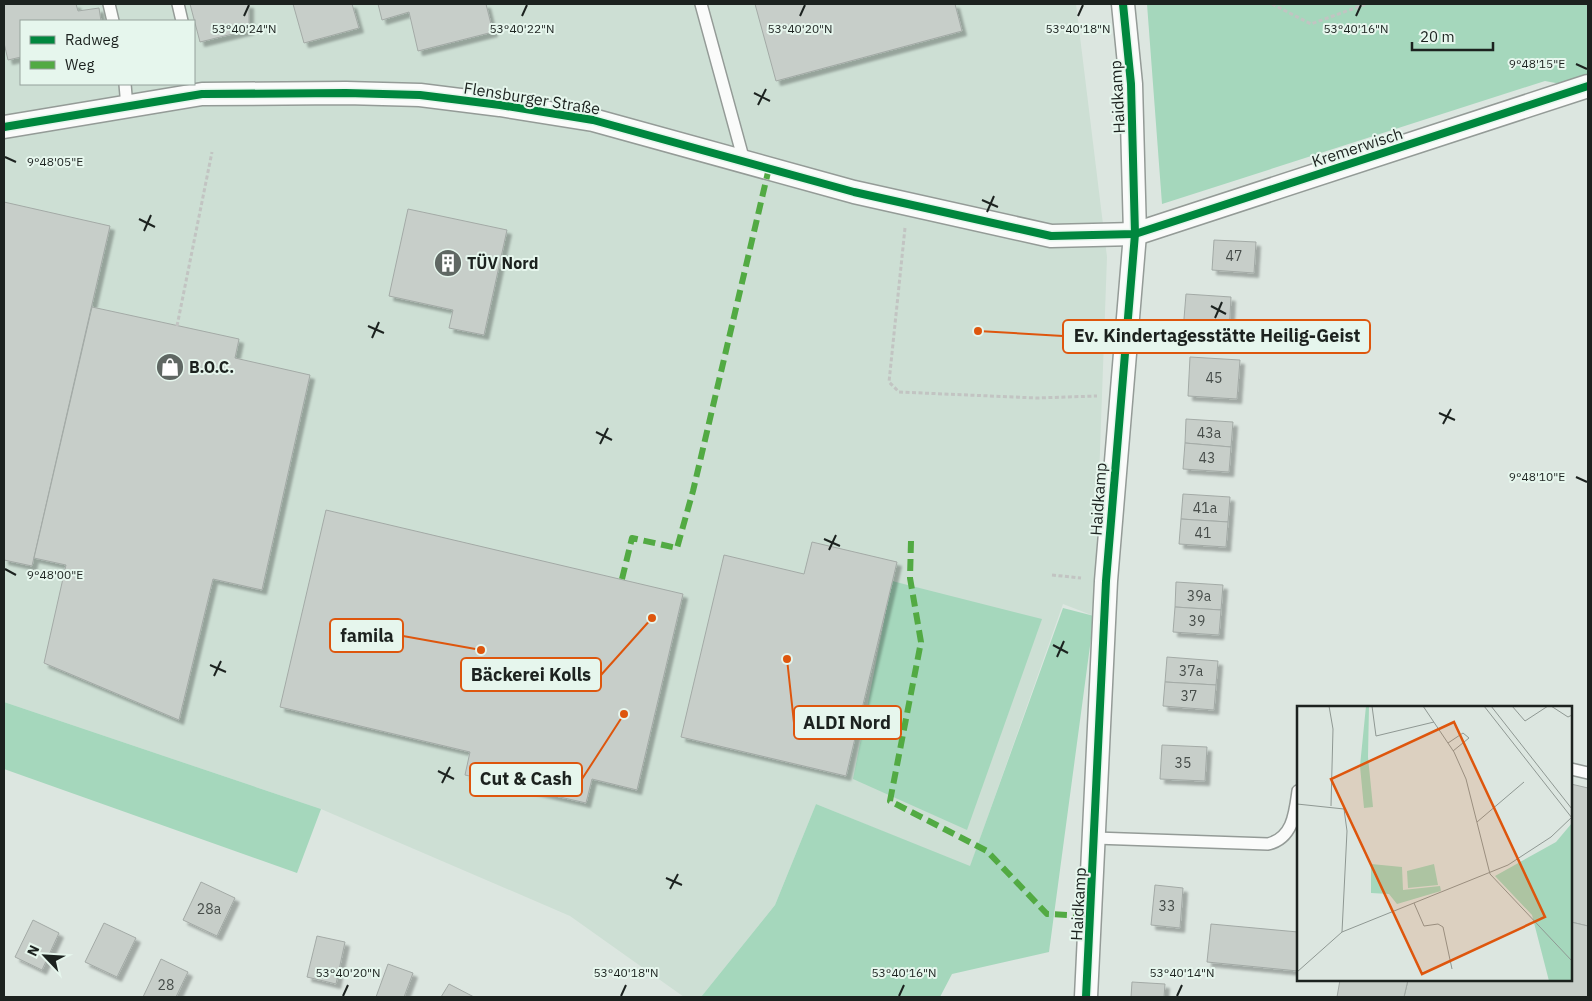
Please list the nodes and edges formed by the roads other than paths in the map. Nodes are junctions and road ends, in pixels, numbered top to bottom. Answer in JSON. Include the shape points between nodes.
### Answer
{"nodes":[{"id":1,"x":109,"y":4,"type":"edge"},
{"id":2,"x":178,"y":4,"type":"edge"},
{"id":3,"x":701,"y":4,"type":"edge"},
{"id":4,"x":1123,"y":4,"type":"edge"},
{"id":5,"x":113,"y":20,"type":"edge"},
{"id":6,"x":182,"y":20,"type":"edge"},
{"id":7,"x":125,"y":85,"type":"edge"},
{"id":8,"x":1588,"y":86,"type":"edge"},
{"id":9,"x":194,"y":88,"type":"edge"},
{"id":10,"x":127,"y":107,"type":"junction"},
{"id":11,"x":4,"y":127,"type":"edge"},
{"id":12,"x":744,"y":161,"type":"junction"},
{"id":13,"x":1135,"y":234,"type":"junction"},
{"id":14,"x":1572,"y":769,"type":"edge"},
{"id":15,"x":1588,"y":773,"type":"edge"},
{"id":16,"x":1297,"y":797,"type":"edge"},
{"id":17,"x":1095,"y":838,"type":"junction"},
{"id":18,"x":1086,"y":997,"type":"edge"}],
"edges":[{"from":1,"to":5,"type":"lane"},
{"from":2,"to":6,"type":"lane"},
{"from":3,"to":12,"type":"lane"},
{"from":4,"to":13,"type":"street","name":"Haidkamp","via":[[1131,84]]},
{"from":7,"to":10,"type":"lane"},
{"from":8,"to":13,"type":"street","name":"Kremerwisch"},
{"from":9,"to":10,"type":"street","name":"Flensburger Straße"},
{"from":9,"to":12,"type":"street","name":"Flensburger Straße","via":[[420,95],[593,120]]},
{"from":10,"to":11,"type":"street","name":"Flensburger Straße"},
{"from":12,"to":13,"type":"street","name":"Flensburger Straße","via":[[907,205],[1051,236]]},
{"from":13,"to":17,"type":"street","name":"Haidkamp","via":[[1106,582]]},
{"from":14,"to":15,"type":"lane"},
{"from":16,"to":17,"type":"lane","via":[[1292,826],[1277,842],[1268,844]]},
{"from":17,"to":18,"type":"street","name":"Haidkamp"}]}
